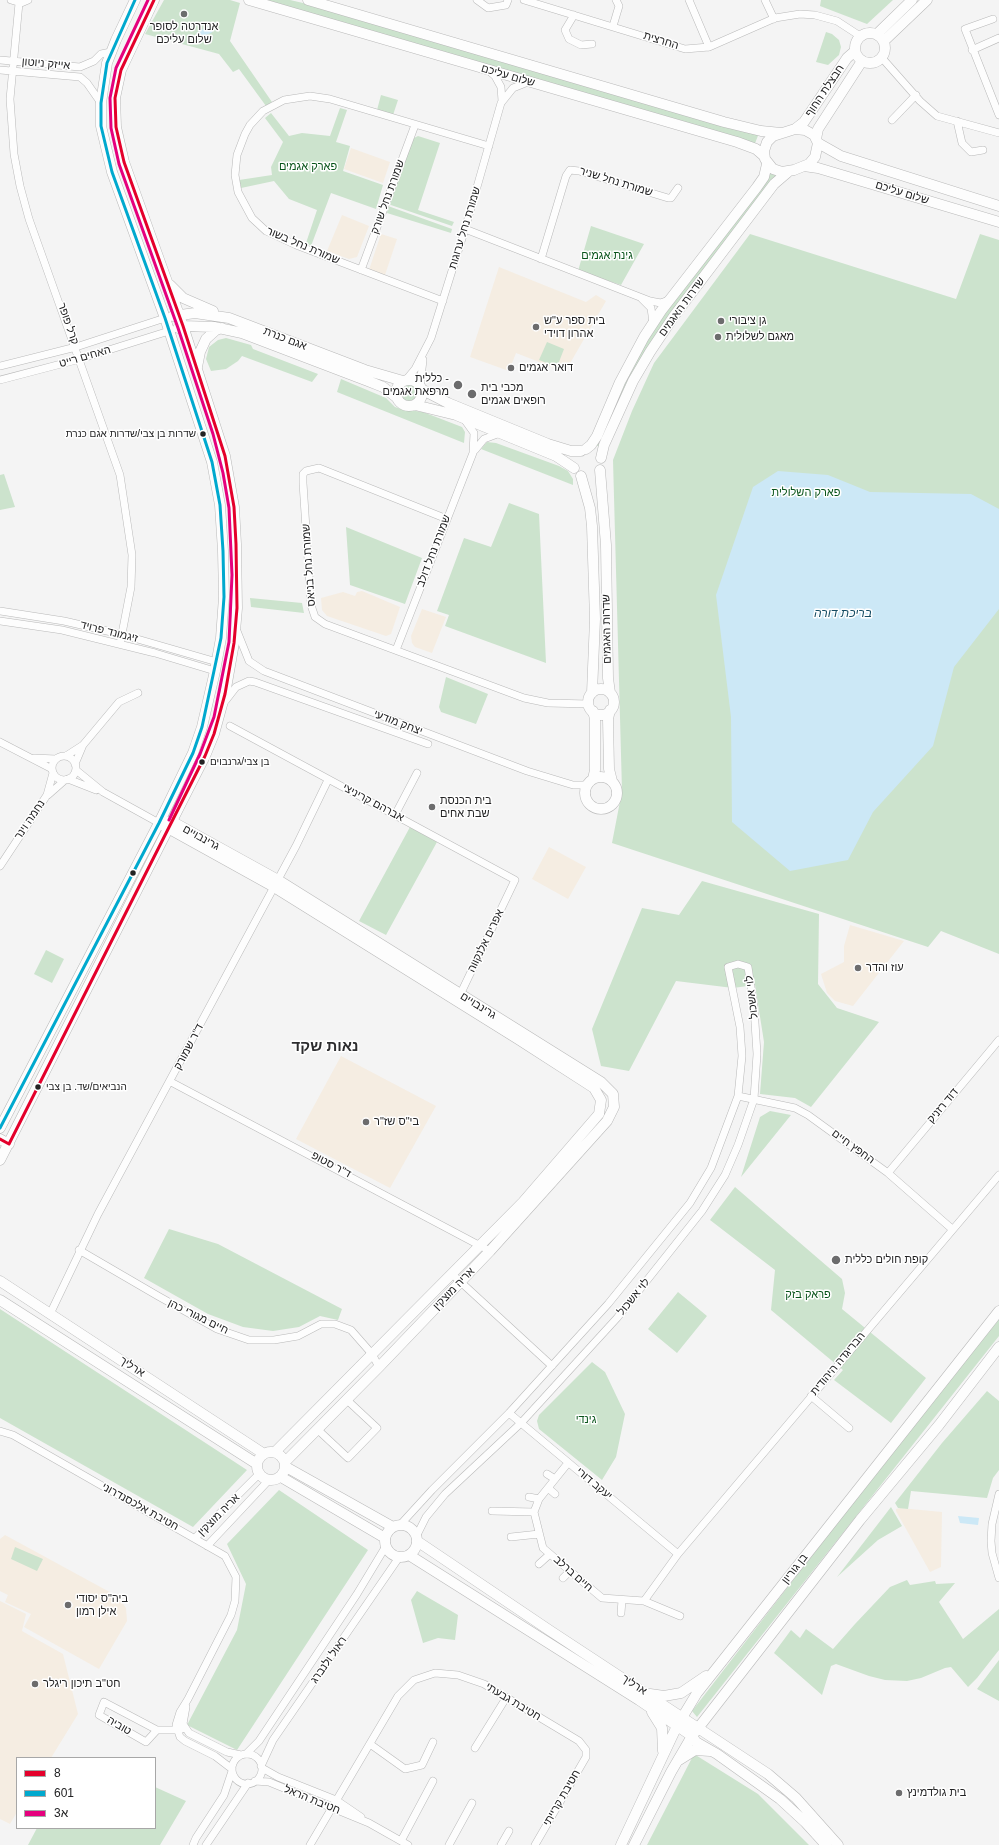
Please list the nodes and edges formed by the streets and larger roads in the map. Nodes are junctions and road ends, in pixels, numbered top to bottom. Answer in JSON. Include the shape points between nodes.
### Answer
{"nodes":[{"id":1,"x":11,"y":0,"type":"edge"},
{"id":2,"x":28,"y":0,"type":"edge"},
{"id":3,"x":132,"y":0,"type":"edge"},
{"id":4,"x":135,"y":0,"type":"edge"},
{"id":5,"x":158,"y":0,"type":"edge"},
{"id":6,"x":249,"y":0,"type":"edge"},
{"id":7,"x":308,"y":0,"type":"edge"},
{"id":8,"x":477,"y":0,"type":"edge"},
{"id":9,"x":508,"y":0,"type":"edge"},
{"id":10,"x":524,"y":0,"type":"edge"},
{"id":11,"x":616,"y":0,"type":"edge"},
{"id":12,"x":689,"y":0,"type":"edge"},
{"id":13,"x":765,"y":0,"type":"edge"},
{"id":14,"x":912,"y":0,"type":"edge"},
{"id":15,"x":928,"y":0,"type":"edge"},
{"id":16,"x":19,"y":3,"type":"junction"},
{"id":17,"x":151,"y":4,"type":"edge"},
{"id":18,"x":128,"y":13,"type":"junction"},
{"id":19,"x":574,"y":15,"type":"junction"},
{"id":20,"x":774,"y":19,"type":"junction"},
{"id":21,"x":993,"y":19,"type":"dead end"},
{"id":22,"x":613,"y":26,"type":"junction"},
{"id":23,"x":860,"y":36,"type":"junction"},
{"id":24,"x":881,"y":37,"type":"junction"},
{"id":25,"x":999,"y":38,"type":"edge"},
{"id":26,"x":592,"y":44,"type":"dead end"},
{"id":27,"x":709,"y":47,"type":"junction"},
{"id":28,"x":972,"y":50,"type":"junction"},
{"id":29,"x":855,"y":51,"type":"junction"},
{"id":30,"x":111,"y":52,"type":"junction"},
{"id":31,"x":882,"y":58,"type":"junction"},
{"id":32,"x":0,"y":60,"type":"edge"},
{"id":33,"x":13,"y":61,"type":"junction"},
{"id":34,"x":862,"y":61,"type":"junction"},
{"id":35,"x":0,"y":70,"type":"edge"},
{"id":36,"x":12,"y":70,"type":"junction"},
{"id":37,"x":488,"y":70,"type":"junction"},
{"id":38,"x":528,"y":82,"type":"junction"},
{"id":39,"x":916,"y":95,"type":"junction"},
{"id":40,"x":101,"y":103,"type":"junction"},
{"id":41,"x":502,"y":103,"type":"junction"},
{"id":42,"x":999,"y":115,"type":"edge"},
{"id":43,"x":892,"y":120,"type":"dead end"},
{"id":44,"x":957,"y":121,"type":"junction"},
{"id":45,"x":415,"y":124,"type":"junction"},
{"id":46,"x":795,"y":129,"type":"junction"},
{"id":47,"x":781,"y":133,"type":"junction"},
{"id":48,"x":999,"y":133,"type":"edge"},
{"id":49,"x":817,"y":141,"type":"junction"},
{"id":50,"x":489,"y":146,"type":"junction"},
{"id":51,"x":983,"y":150,"type":"dead end"},
{"id":52,"x":765,"y":160,"type":"junction"},
{"id":53,"x":804,"y":166,"type":"junction"},
{"id":54,"x":788,"y":172,"type":"junction"},
{"id":55,"x":678,"y":188,"type":"dead end"},
{"id":56,"x":999,"y":206,"type":"edge"},
{"id":57,"x":999,"y":222,"type":"edge"},
{"id":58,"x":465,"y":229,"type":"junction"},
{"id":59,"x":541,"y":259,"type":"junction"},
{"id":60,"x":361,"y":270,"type":"junction"},
{"id":61,"x":166,"y":279,"type":"junction"},
{"id":62,"x":639,"y":297,"type":"junction"},
{"id":63,"x":671,"y":299,"type":"junction"},
{"id":64,"x":443,"y":301,"type":"junction"},
{"id":65,"x":178,"y":314,"type":"junction"},
{"id":66,"x":165,"y":318,"type":"junction"},
{"id":67,"x":238,"y":321,"type":"junction"},
{"id":68,"x":652,"y":325,"type":"junction"},
{"id":69,"x":183,"y":326,"type":"junction"},
{"id":70,"x":223,"y":328,"type":"junction"},
{"id":71,"x":169,"y":331,"type":"junction"},
{"id":72,"x":76,"y":347,"type":"junction"},
{"id":73,"x":425,"y":352,"type":"junction"},
{"id":74,"x":80,"y":359,"type":"junction"},
{"id":75,"x":0,"y":366,"type":"edge"},
{"id":76,"x":197,"y":367,"type":"junction"},
{"id":77,"x":0,"y":380,"type":"edge"},
{"id":78,"x":404,"y":381,"type":"junction"},
{"id":79,"x":421,"y":387,"type":"junction"},
{"id":80,"x":396,"y":397,"type":"junction"},
{"id":81,"x":415,"y":405,"type":"junction"},
{"id":82,"x":463,"y":418,"type":"junction"},
{"id":83,"x":501,"y":433,"type":"junction"},
{"id":84,"x":583,"y":450,"type":"junction"},
{"id":85,"x":473,"y":453,"type":"junction"},
{"id":86,"x":600,"y":458,"type":"junction"},
{"id":87,"x":574,"y":468,"type":"junction"},
{"id":88,"x":600,"y":470,"type":"junction"},
{"id":89,"x":581,"y":476,"type":"junction"},
{"id":90,"x":447,"y":519,"type":"junction"},
{"id":91,"x":0,"y":611,"type":"edge"},
{"id":92,"x":0,"y":621,"type":"edge"},
{"id":93,"x":235,"y":626,"type":"junction"},
{"id":94,"x":122,"y":634,"type":"junction"},
{"id":95,"x":120,"y":644,"type":"junction"},
{"id":96,"x":396,"y":650,"type":"junction"},
{"id":97,"x":216,"y":666,"type":"junction"},
{"id":98,"x":138,"y":693,"type":"dead end"},
{"id":99,"x":592,"y":693,"type":"junction"},
{"id":100,"x":610,"y":693,"type":"junction"},
{"id":101,"x":350,"y":704,"type":"junction"},
{"id":102,"x":222,"y":705,"type":"junction"},
{"id":103,"x":591,"y":708,"type":"junction"},
{"id":104,"x":610,"y":710,"type":"junction"},
{"id":105,"x":336,"y":712,"type":"junction"},
{"id":106,"x":230,"y":726,"type":"dead end"},
{"id":107,"x":0,"y":742,"type":"edge"},
{"id":108,"x":428,"y":744,"type":"dead end"},
{"id":109,"x":83,"y":745,"type":"junction"},
{"id":110,"x":66,"y":756,"type":"junction"},
{"id":111,"x":31,"y":757,"type":"junction"},
{"id":112,"x":56,"y":760,"type":"junction"},
{"id":113,"x":76,"y":767,"type":"junction"},
{"id":114,"x":53,"y":771,"type":"junction"},
{"id":115,"x":417,"y":773,"type":"dead end"},
{"id":116,"x":66,"y":780,"type":"junction"},
{"id":117,"x":328,"y":780,"type":"junction"},
{"id":118,"x":612,"y":781,"type":"junction"},
{"id":119,"x":590,"y":782,"type":"junction"},
{"id":120,"x":103,"y":792,"type":"junction"},
{"id":121,"x":47,"y":795,"type":"junction"},
{"id":122,"x":395,"y":815,"type":"junction"},
{"id":123,"x":159,"y":823,"type":"junction"},
{"id":124,"x":170,"y":825,"type":"junction"},
{"id":125,"x":0,"y":866,"type":"edge"},
{"id":126,"x":516,"y":880,"type":"joint"},
{"id":127,"x":276,"y":884,"type":"junction"},
{"id":128,"x":459,"y":998,"type":"junction"},
{"id":129,"x":999,"y":1040,"type":"edge"},
{"id":130,"x":171,"y":1082,"type":"junction"},
{"id":131,"x":738,"y":1096,"type":"junction"},
{"id":132,"x":754,"y":1099,"type":"junction"},
{"id":133,"x":601,"y":1100,"type":"joint"},
{"id":134,"x":614,"y":1107,"type":"joint"},
{"id":135,"x":0,"y":1128,"type":"edge"},
{"id":136,"x":5,"y":1141,"type":"edge"},
{"id":137,"x":0,"y":1160,"type":"edge"},
{"id":138,"x":888,"y":1172,"type":"junction"},
{"id":139,"x":999,"y":1175,"type":"edge"},
{"id":140,"x":952,"y":1229,"type":"junction"},
{"id":141,"x":480,"y":1245,"type":"junction"},
{"id":142,"x":79,"y":1250,"type":"junction"},
{"id":143,"x":490,"y":1251,"type":"junction"},
{"id":144,"x":452,"y":1274,"type":"junction"},
{"id":145,"x":0,"y":1281,"type":"edge"},
{"id":146,"x":461,"y":1282,"type":"junction"},
{"id":147,"x":0,"y":1300,"type":"edge"},
{"id":148,"x":999,"y":1311,"type":"edge"},
{"id":149,"x":50,"y":1314,"type":"junction"},
{"id":150,"x":999,"y":1347,"type":"edge"},
{"id":151,"x":372,"y":1354,"type":"junction"},
{"id":152,"x":552,"y":1366,"type":"junction"},
{"id":153,"x":379,"y":1367,"type":"junction"},
{"id":154,"x":811,"y":1396,"type":"junction"},
{"id":155,"x":347,"y":1400,"type":"junction"},
{"id":156,"x":510,"y":1413,"type":"junction"},
{"id":157,"x":521,"y":1423,"type":"junction"},
{"id":158,"x":849,"y":1428,"type":"dead end"},
{"id":159,"x":317,"y":1430,"type":"junction"},
{"id":160,"x":0,"y":1431,"type":"edge"},
{"id":161,"x":275,"y":1452,"type":"junction"},
{"id":162,"x":264,"y":1454,"type":"junction"},
{"id":163,"x":568,"y":1463,"type":"junction"},
{"id":164,"x":286,"y":1464,"type":"junction"},
{"id":165,"x":258,"y":1469,"type":"junction"},
{"id":166,"x":547,"y":1474,"type":"dead end"},
{"id":167,"x":281,"y":1477,"type":"junction"},
{"id":168,"x":555,"y":1479,"type":"junction"},
{"id":169,"x":268,"y":1481,"type":"junction"},
{"id":170,"x":548,"y":1488,"type":"junction"},
{"id":171,"x":555,"y":1494,"type":"dead end"},
{"id":172,"x":999,"y":1494,"type":"edge"},
{"id":173,"x":529,"y":1497,"type":"dead end"},
{"id":174,"x":539,"y":1499,"type":"junction"},
{"id":175,"x":492,"y":1511,"type":"dead end"},
{"id":176,"x":534,"y":1512,"type":"junction"},
{"id":177,"x":396,"y":1526,"type":"junction"},
{"id":178,"x":539,"y":1534,"type":"junction"},
{"id":179,"x":511,"y":1537,"type":"dead end"},
{"id":180,"x":195,"y":1538,"type":"junction"},
{"id":181,"x":417,"y":1539,"type":"junction"},
{"id":182,"x":386,"y":1542,"type":"junction"},
{"id":183,"x":207,"y":1546,"type":"junction"},
{"id":184,"x":550,"y":1554,"type":"junction"},
{"id":185,"x":678,"y":1554,"type":"junction"},
{"id":186,"x":405,"y":1555,"type":"junction"},
{"id":187,"x":539,"y":1564,"type":"dead end"},
{"id":188,"x":570,"y":1571,"type":"junction"},
{"id":189,"x":564,"y":1578,"type":"dead end"},
{"id":190,"x":999,"y":1578,"type":"edge"},
{"id":191,"x":622,"y":1600,"type":"junction"},
{"id":192,"x":644,"y":1601,"type":"junction"},
{"id":193,"x":621,"y":1613,"type":"dead end"},
{"id":194,"x":680,"y":1616,"type":"dead end"},
{"id":195,"x":715,"y":1670,"type":"junction"},
{"id":196,"x":642,"y":1696,"type":"junction"},
{"id":197,"x":506,"y":1698,"type":"junction"},
{"id":198,"x":188,"y":1699,"type":"junction"},
{"id":199,"x":714,"y":1707,"type":"junction"},
{"id":200,"x":683,"y":1716,"type":"junction"},
{"id":201,"x":677,"y":1726,"type":"junction"},
{"id":202,"x":699,"y":1727,"type":"junction"},
{"id":203,"x":185,"y":1728,"type":"junction"},
{"id":204,"x":157,"y":1730,"type":"junction"},
{"id":205,"x":177,"y":1730,"type":"junction"},
{"id":206,"x":692,"y":1736,"type":"junction"},
{"id":207,"x":434,"y":1742,"type":"dead end"},
{"id":208,"x":370,"y":1744,"type":"junction"},
{"id":209,"x":724,"y":1744,"type":"junction"},
{"id":210,"x":475,"y":1748,"type":"dead end"},
{"id":211,"x":586,"y":1750,"type":"joint"},
{"id":212,"x":716,"y":1753,"type":"junction"},
{"id":213,"x":243,"y":1755,"type":"junction"},
{"id":214,"x":661,"y":1760,"type":"junction"},
{"id":215,"x":675,"y":1764,"type":"junction"},
{"id":216,"x":262,"y":1767,"type":"junction"},
{"id":217,"x":232,"y":1770,"type":"junction"},
{"id":218,"x":433,"y":1781,"type":"dead end"},
{"id":219,"x":251,"y":1782,"type":"junction"},
{"id":220,"x":796,"y":1798,"type":"junction"},
{"id":221,"x":336,"y":1800,"type":"junction"},
{"id":222,"x":472,"y":1803,"type":"dead end"},
{"id":223,"x":332,"y":1808,"type":"junction"},
{"id":224,"x":793,"y":1811,"type":"junction"},
{"id":225,"x":369,"y":1823,"type":"junction"},
{"id":226,"x":509,"y":1831,"type":"dead end"},
{"id":227,"x":196,"y":1838,"type":"junction"},
{"id":228,"x":401,"y":1841,"type":"junction"},
{"id":229,"x":206,"y":1844,"type":"edge"},
{"id":230,"x":194,"y":1845,"type":"edge"},
{"id":231,"x":310,"y":1845,"type":"edge"},
{"id":232,"x":408,"y":1845,"type":"edge"},
{"id":233,"x":448,"y":1845,"type":"edge"},
{"id":234,"x":501,"y":1845,"type":"edge"},
{"id":235,"x":535,"y":1845,"type":"edge"},
{"id":236,"x":620,"y":1845,"type":"edge"},
{"id":237,"x":634,"y":1845,"type":"edge"},
{"id":238,"x":826,"y":1845,"type":"edge"},
{"id":239,"x":838,"y":1845,"type":"edge"}],
"edges":[{"from":1,"to":16,"type":"street"},
{"from":2,"to":16,"type":"street"},
{"from":3,"to":18,"type":"street"},
{"from":4,"to":18,"type":"street"},
{"from":5,"to":17,"type":"street"},
{"from":6,"to":37,"type":"street","name":"שלום עליכם"},
{"from":7,"to":47,"type":"street","name":"שלום עליכם","via":[[724,122]]},
{"from":8,"to":9,"type":"street","via":[[488,8],[506,5]]},
{"from":10,"to":19,"type":"street","name":"החרצית"},
{"from":11,"to":22,"type":"street","via":[[619,6]]},
{"from":12,"to":27,"type":"street"},
{"from":13,"to":20,"type":"street"},
{"from":14,"to":24,"type":"street"},
{"from":15,"to":24,"type":"street"},
{"from":16,"to":33,"type":"street","name":"קרל פופר"},
{"from":17,"to":61,"type":"street","via":[[121,70],[115,98],[115,114],[124,162]]},
{"from":18,"to":30,"type":"street"},
{"from":19,"to":22,"type":"street","name":"החרצית"},
{"from":19,"to":26,"type":"street","via":[[565,30],[569,39],[581,45]]},
{"from":20,"to":23,"type":"street","name":"החרצית","via":[[800,14],[815,15],[837,21]]},
{"from":20,"to":27,"type":"street","name":"החרצית"},
{"from":21,"to":28,"type":"street","via":[[966,29]]},
{"from":22,"to":27,"type":"street","name":"החרצית","via":[[685,49]]},
{"from":23,"to":24,"type":"street","via":[[868,32]]},
{"from":23,"to":29,"type":"street","via":[[855,43]]},
{"from":24,"to":31,"type":"street","via":[[886,50]]},
{"from":25,"to":28,"type":"street"},
{"from":28,"to":42,"type":"street"},
{"from":29,"to":34,"type":"street"},
{"from":29,"to":46,"type":"street","name":"חבצלת החוף","via":[[847,58],[804,122]]},
{"from":30,"to":33,"type":"street","name":"אייזק ניוטון","via":[[101,54],[80,67]]},
{"from":30,"to":40,"type":"street"},
{"from":31,"to":34,"type":"street","via":[[870,63]]},
{"from":31,"to":39,"type":"street"},
{"from":32,"to":33,"type":"street","name":"אייזק ניוטון"},
{"from":33,"to":36,"type":"street","name":"קרל פופר"},
{"from":34,"to":49,"type":"street","name":"חבצלת החוף","via":[[818,129]]},
{"from":35,"to":36,"type":"street","name":"אייזק ניוטון"},
{"from":36,"to":40,"type":"street","name":"אייזק ניוטון","via":[[80,77]]},
{"from":36,"to":72,"type":"street","name":"קרל פופר","via":[[11,125],[20,186],[29,219]]},
{"from":37,"to":38,"type":"street","name":"שלום עליכם"},
{"from":37,"to":41,"type":"street","name":"שמורת נחל ערוגות","via":[[501,86]]},
{"from":38,"to":41,"type":"street","name":"שמורת נחל ערוגות","via":[[513,88]]},
{"from":38,"to":52,"type":"street","name":"שלום עליכם","via":[[749,146]]},
{"from":39,"to":43,"type":"street"},
{"from":39,"to":44,"type":"street","via":[[937,116]]},
{"from":40,"to":66,"type":"street","via":[[101,126],[108,157]]},
{"from":41,"to":50,"type":"street","name":"שמורת נחל ערוגות"},
{"from":44,"to":48,"type":"street"},
{"from":44,"to":51,"type":"street","via":[[962,143],[971,152]]},
{"from":45,"to":50,"type":"street","name":"שמורת נחל בשור"},
{"from":45,"to":60,"type":"street","name":"שמורת נחל שורק"},
{"from":45,"to":60,"type":"street","name":"שמורת נחל בשור","via":[[330,99],[300,97],[284,100],[263,111],[250,125],[241,144],[235,183],[241,201],[256,222],[276,236]]},
{"from":46,"to":47,"type":"street"},
{"from":46,"to":49,"type":"street","via":[[805,130]]},
{"from":47,"to":52,"type":"street","via":[[767,142]]},
{"from":49,"to":53,"type":"street","via":[[817,152],[813,161]]},
{"from":49,"to":56,"type":"street","name":"שלום עליכם","via":[[829,151],[848,158]]},
{"from":50,"to":58,"type":"street","name":"שמורת נחל ערוגות"},
{"from":52,"to":54,"type":"street","via":[[777,171]]},
{"from":52,"to":63,"type":"street","name":"שדרות האגמים","via":[[764,177]]},
{"from":53,"to":54,"type":"street"},
{"from":53,"to":57,"type":"street","name":"שלום עליכם"},
{"from":54,"to":86,"type":"street","name":"שדרות האגמים","via":[[774,184],[654,346],[633,381]]},
{"from":55,"to":59,"type":"street","name":"שמורת נחל שניר","via":[[671,198],[668,198],[570,170]]},
{"from":58,"to":59,"type":"street"},
{"from":58,"to":64,"type":"street","name":"שמורת נחל ערוגות"},
{"from":59,"to":62,"type":"street"},
{"from":60,"to":64,"type":"street","name":"שמורת נחל בשור"},
{"from":61,"to":65,"type":"street"},
{"from":61,"to":67,"type":"street","via":[[174,290],[190,302]]},
{"from":62,"to":63,"type":"street","via":[[655,302]]},
{"from":62,"to":68,"type":"street","via":[[651,308]]},
{"from":63,"to":68,"type":"street","name":"שדרות האגמים"},
{"from":64,"to":73,"type":"street","name":"שמורת נחל ערוגות"},
{"from":65,"to":66,"type":"street","name":"אגם כנרת"},
{"from":65,"to":67,"type":"street","name":"אגם כנרת","via":[[205,314]]},
{"from":65,"to":69,"type":"street"},
{"from":66,"to":71,"type":"street"},
{"from":66,"to":72,"type":"street","name":"האחים רייט"},
{"from":67,"to":78,"type":"street","name":"אגם כנרת","via":[[365,370]]},
{"from":68,"to":84,"type":"street","name":"שדרות האגמים","via":[[625,370],[597,436],[591,445]]},
{"from":69,"to":70,"type":"street","name":"אגם כנרת"},
{"from":69,"to":71,"type":"street","name":"אגם כנרת"},
{"from":69,"to":76,"type":"street"},
{"from":70,"to":76,"type":"street","via":[[216,330],[206,339]]},
{"from":70,"to":80,"type":"street","name":"אגם כנרת","via":[[261,339],[368,380]]},
{"from":71,"to":74,"type":"street","name":"האחים רייט"},
{"from":71,"to":97,"type":"street","via":[[206,441],[220,506],[224,598]]},
{"from":72,"to":74,"type":"street","name":"קרל פופר"},
{"from":72,"to":75,"type":"street","name":"האחים רייט"},
{"from":73,"to":78,"type":"street","name":"שמורת נחל ערוגות"},
{"from":73,"to":79,"type":"street","name":"שמורת נחל ערוגות","via":[[421,369]]},
{"from":74,"to":77,"type":"street","name":"האחים רייט"},
{"from":74,"to":94,"type":"street","name":"קרל פופר","via":[[120,475],[130,532],[131,587]]},
{"from":76,"to":93,"type":"street","via":[[225,456],[234,507],[237,575]]},
{"from":78,"to":79,"type":"street","via":[[415,381]]},
{"from":78,"to":80,"type":"street","via":[[396,389]]},
{"from":79,"to":81,"type":"street","via":[[422,397]]},
{"from":79,"to":84,"type":"street","via":[[438,398],[542,441],[572,451]]},
{"from":80,"to":81,"type":"street","via":[[404,405]]},
{"from":81,"to":82,"type":"street"},
{"from":82,"to":83,"type":"street"},
{"from":82,"to":85,"type":"street","name":"שמורת נחל דולב","via":[[474,433]]},
{"from":83,"to":85,"type":"street","name":"שמורת נחל דולב","via":[[484,439]]},
{"from":83,"to":87,"type":"street","via":[[560,458]]},
{"from":84,"to":86,"type":"street","via":[[594,451]]},
{"from":84,"to":87,"type":"street","via":[[574,458]]},
{"from":85,"to":90,"type":"street","name":"שמורת נחל דולב"},
{"from":86,"to":88,"type":"street"},
{"from":87,"to":89,"type":"street"},
{"from":88,"to":89,"type":"street","via":[[592,477]]},
{"from":88,"to":100,"type":"street","name":"שדרות האגמים"},
{"from":89,"to":99,"type":"street","name":"שדרות האגמים","via":[[592,526],[595,619]]},
{"from":90,"to":96,"type":"street","name":"שמורת נחל דולב"},
{"from":90,"to":96,"type":"street","name":"שמורת נחל בניאס","via":[[319,468],[310,469],[303,474],[311,605],[315,617],[325,624]]},
{"from":91,"to":94,"type":"street","name":"זיגמונד פרויד","via":[[64,620]]},
{"from":92,"to":95,"type":"street","name":"זיגמונד פרויד","via":[[62,630]]},
{"from":93,"to":101,"type":"street","name":"יצחק מודעי","via":[[245,654],[256,666],[287,681]]},
{"from":93,"to":102,"type":"street"},
{"from":94,"to":95,"type":"street","name":"קרל פופר"},
{"from":94,"to":97,"type":"street","name":"זיגמונד פרויד"},
{"from":95,"to":97,"type":"street","name":"זיגמונד פרויד"},
{"from":96,"to":103,"type":"street","name":"שמורת נחל בניאס","via":[[524,698]]},
{"from":97,"to":123,"type":"street","via":[[198,740]]},
{"from":98,"to":109,"type":"street","via":[[119,702]]},
{"from":99,"to":100,"type":"street","via":[[602,689]]},
{"from":99,"to":103,"type":"street","via":[[589,698]]},
{"from":100,"to":104,"type":"street","via":[[614,699]]},
{"from":101,"to":105,"type":"street"},
{"from":101,"to":119,"type":"street","name":"יצחק מודעי","via":[[544,777],[573,785]]},
{"from":102,"to":105,"type":"street","name":"יצחק מודעי","via":[[236,687],[249,681],[263,683]]},
{"from":102,"to":124,"type":"street","via":[[205,756]]},
{"from":103,"to":104,"type":"street","via":[[602,714]]},
{"from":103,"to":119,"type":"street","via":[[595,719],[595,770]]},
{"from":104,"to":118,"type":"street","via":[[608,719]]},
{"from":105,"to":108,"type":"street","name":"יצחק מודעי"},
{"from":106,"to":117,"type":"street","name":"אברהם קריניצי"},
{"from":107,"to":111,"type":"street"},
{"from":109,"to":110,"type":"street"},
{"from":109,"to":113,"type":"street"},
{"from":110,"to":112,"type":"street"},
{"from":110,"to":113,"type":"street","via":[[73,760]]},
{"from":111,"to":112,"type":"street"},
{"from":111,"to":114,"type":"street"},
{"from":112,"to":114,"type":"street"},
{"from":113,"to":116,"type":"street","via":[[73,776]]},
{"from":113,"to":120,"type":"street"},
{"from":114,"to":116,"type":"street","via":[[57,778]]},
{"from":114,"to":121,"type":"street","name":"נחמה וינר"},
{"from":115,"to":122,"type":"street"},
{"from":116,"to":120,"type":"street"},
{"from":116,"to":121,"type":"street","name":"נחמה וינר"},
{"from":117,"to":122,"type":"street","name":"אברהם קריניצי"},
{"from":117,"to":127,"type":"street","name":"ד\"ר שמורק"},
{"from":118,"to":119,"type":"street","via":[[606,777]]},
{"from":118,"to":119,"type":"street","via":[[617,788],[617,796],[613,804],[604,809],[594,808],[587,801],[585,790]]},
{"from":120,"to":123,"type":"street"},
{"from":121,"to":125,"type":"street","name":"נחמה וינר"},
{"from":122,"to":126,"type":"street","name":"אברהם קריניצי"},
{"from":123,"to":124,"type":"street","name":"גרינבויים"},
{"from":123,"to":135,"type":"street"},
{"from":124,"to":127,"type":"street","name":"גרינבויים"},
{"from":124,"to":136,"type":"street"},
{"from":126,"to":128,"type":"street","name":"אפרים אלנקווה"},
{"from":127,"to":128,"type":"street","name":"גרינבויים"},
{"from":127,"to":130,"type":"street","name":"ד\"ר שמורק"},
{"from":128,"to":133,"type":"street","name":"גרינבויים","via":[[594,1088]]},
{"from":128,"to":134,"type":"street","name":"גרינבויים","via":[[601,1082],[613,1094]]},
{"from":129,"to":138,"type":"street","name":"דוד רזניק"},
{"from":130,"to":141,"type":"street","name":"ד\"ר סטופ"},
{"from":130,"to":142,"type":"street","name":"ד\"ר שמורק"},
{"from":131,"to":132,"type":"street","name":"החפץ חיים"},
{"from":131,"to":132,"type":"street","name":"לוי אשכול","via":[[742,1056],[740,1027],[728,968],[738,964],[748,967],[754,1007],[757,1054]]},
{"from":131,"to":152,"type":"street","name":"לוי אשכול","via":[[710,1168],[690,1203],[608,1304]]},
{"from":132,"to":138,"type":"street","name":"החפץ חיים","via":[[795,1108]]},
{"from":132,"to":157,"type":"street","name":"לוי אשכול","via":[[725,1175],[702,1211],[617,1318]]},
{"from":133,"to":141,"type":"street","name":"אריה מוצקין","via":[[599,1114],[523,1202]]},
{"from":134,"to":143,"type":"street","name":"אריה מוצקין","via":[[607,1121]]},
{"from":136,"to":137,"type":"street"},
{"from":138,"to":140,"type":"street","name":"החפץ חיים"},
{"from":139,"to":140,"type":"street","name":"הבריגדה היהודית"},
{"from":140,"to":154,"type":"street","name":"הבריגדה היהודית"},
{"from":141,"to":143,"type":"street","name":"ד\"ר סטופ"},
{"from":141,"to":144,"type":"street","name":"אריה מוצקין"},
{"from":142,"to":149,"type":"street","name":"ד\"ר שמורק"},
{"from":142,"to":151,"type":"street","name":"חיים מגורי כהן","via":[[217,1328],[249,1340],[298,1336],[321,1324],[335,1324],[351,1330]]},
{"from":143,"to":146,"type":"street","name":"אריה מוצקין"},
{"from":144,"to":146,"type":"street"},
{"from":144,"to":151,"type":"street","name":"אריה מוצקין"},
{"from":145,"to":149,"type":"street","name":"ארליך"},
{"from":146,"to":152,"type":"street"},
{"from":146,"to":153,"type":"street","name":"אריה מוצקין"},
{"from":147,"to":165,"type":"street","name":"ארליך"},
{"from":148,"to":195,"type":"street","name":"בן גוריון"},
{"from":149,"to":162,"type":"street","name":"ארליך"},
{"from":150,"to":199,"type":"street","name":"בן גוריון"},
{"from":151,"to":153,"type":"street","name":"חיים מגורי כהן"},
{"from":151,"to":161,"type":"street","name":"אריה מוצקין"},
{"from":152,"to":156,"type":"street","name":"לוי אשכול"},
{"from":153,"to":155,"type":"street","name":"אריה מוצקין"},
{"from":154,"to":158,"type":"street"},
{"from":154,"to":185,"type":"street","name":"הבריגדה היהודית"},
{"from":155,"to":159,"type":"street","name":"אריה מוצקין"},
{"from":155,"to":159,"type":"street","via":[[377,1428],[348,1458]]},
{"from":156,"to":157,"type":"street","name":"יעקב דורי"},
{"from":156,"to":177,"type":"street","name":"לוי אשכול"},
{"from":157,"to":163,"type":"street","name":"יעקב דורי"},
{"from":157,"to":181,"type":"street","name":"לוי אשכול","via":[[445,1494],[426,1517]]},
{"from":159,"to":164,"type":"street","name":"אריה מוצקין"},
{"from":160,"to":180,"type":"street","name":"חטיבת אלכסנדרוני","via":[[13,1435]]},
{"from":161,"to":162,"type":"street"},
{"from":161,"to":164,"type":"street","via":[[283,1457]]},
{"from":162,"to":165,"type":"street"},
{"from":163,"to":168,"type":"street"},
{"from":163,"to":185,"type":"street","name":"יעקב דורי"},
{"from":164,"to":167,"type":"street"},
{"from":164,"to":177,"type":"street"},
{"from":165,"to":169,"type":"street"},
{"from":165,"to":180,"type":"street","name":"אריה מוצקין"},
{"from":166,"to":168,"type":"street"},
{"from":167,"to":169,"type":"street"},
{"from":167,"to":182,"type":"street"},
{"from":168,"to":170,"type":"street"},
{"from":169,"to":183,"type":"street","name":"אריה מוצקין"},
{"from":170,"to":171,"type":"street"},
{"from":170,"to":174,"type":"street"},
{"from":172,"to":190,"type":"street","via":[[991,1541]]},
{"from":173,"to":174,"type":"street"},
{"from":174,"to":176,"type":"street"},
{"from":175,"to":176,"type":"street"},
{"from":176,"to":178,"type":"street","name":"חיים ברלב"},
{"from":177,"to":181,"type":"street","via":[[409,1526]]},
{"from":177,"to":182,"type":"street","via":[[388,1531]]},
{"from":178,"to":179,"type":"street"},
{"from":178,"to":184,"type":"street","name":"חיים ברלב","via":[[543,1548]]},
{"from":180,"to":183,"type":"street","name":"חטיבת אלכסנדרוני"},
{"from":181,"to":186,"type":"street","via":[[415,1549]]},
{"from":181,"to":196,"type":"street","name":"ארליך"},
{"from":182,"to":186,"type":"street","via":[[393,1554]]},
{"from":182,"to":213,"type":"street","name":"ראול ולנברג","via":[[357,1594],[259,1741]]},
{"from":183,"to":198,"type":"street","name":"חטיבת אלכסנדרוני","via":[[225,1556],[236,1577],[235,1601],[231,1615]]},
{"from":184,"to":187,"type":"street"},
{"from":184,"to":188,"type":"street","name":"חיים ברלב"},
{"from":185,"to":192,"type":"street"},
{"from":186,"to":196,"type":"street","name":"ארליך"},
{"from":186,"to":216,"type":"street","name":"ראול ולנברג","via":[[273,1740]]},
{"from":188,"to":189,"type":"street"},
{"from":188,"to":191,"type":"street","name":"חיים ברלב","via":[[591,1594]]},
{"from":191,"to":192,"type":"street","name":"חיים ברלב"},
{"from":191,"to":193,"type":"street"},
{"from":192,"to":194,"type":"street"},
{"from":195,"to":196,"type":"street","via":[[681,1692],[664,1696]]},
{"from":195,"to":200,"type":"street","name":"בן גוריון"},
{"from":196,"to":200,"type":"street","name":"ארליך"},
{"from":196,"to":201,"type":"street","name":"ארליך"},
{"from":196,"to":214,"type":"street","via":[[662,1728],[664,1742]]},
{"from":197,"to":208,"type":"street","name":"חטיבת גבעתי","via":[[484,1684],[458,1675],[435,1673],[414,1680],[398,1696]]},
{"from":197,"to":210,"type":"street"},
{"from":197,"to":211,"type":"street","name":"חטיבת גבעתי","via":[[579,1741]]},
{"from":198,"to":203,"type":"street","name":"חטיבת אלכסנדרוני","via":[[183,1719]]},
{"from":198,"to":205,"type":"street","name":"חטיבת אלכסנדרוני","via":[[177,1718]]},
{"from":199,"to":202,"type":"street","name":"בן גוריון"},
{"from":199,"to":209,"type":"street","via":[[710,1725]]},
{"from":200,"to":201,"type":"street","name":"בן גוריון"},
{"from":200,"to":202,"type":"street","name":"ארליך"},
{"from":201,"to":206,"type":"street","name":"ארליך"},
{"from":201,"to":214,"type":"street","name":"בן גוריון"},
{"from":202,"to":206,"type":"street","name":"בן גוריון"},
{"from":202,"to":209,"type":"street","name":"ארליך"},
{"from":203,"to":205,"type":"street","name":"טוביה"},
{"from":203,"to":213,"type":"street","via":[[189,1733],[213,1746],[226,1752]]},
{"from":204,"to":204,"type":"street","name":"טוביה","via":[[146,1742],[99,1715],[104,1702]]},
{"from":204,"to":205,"type":"street","name":"טוביה"},
{"from":205,"to":217,"type":"street","via":[[185,1742],[215,1756]]},
{"from":206,"to":212,"type":"street","name":"ארליך","via":[[696,1742]]},
{"from":206,"to":215,"type":"street","name":"בן גוריון"},
{"from":207,"to":208,"type":"street","via":[[422,1765],[405,1768]]},
{"from":208,"to":221,"type":"street","name":"חטיבת גבעתי"},
{"from":209,"to":220,"type":"street","name":"ארליך","via":[[768,1774]]},
{"from":211,"to":235,"type":"street","name":"חטיבת קרייתי","via":[[586,1757]]},
{"from":212,"to":215,"type":"street","via":[[695,1750],[680,1758]]},
{"from":212,"to":224,"type":"street","name":"ארליך","via":[[758,1782]]},
{"from":213,"to":216,"type":"street","via":[[255,1756]]},
{"from":213,"to":217,"type":"street","via":[[234,1761]]},
{"from":214,"to":236,"type":"street","name":"בן גוריון"},
{"from":215,"to":237,"type":"street","name":"בן גוריון"},
{"from":216,"to":219,"type":"street","via":[[261,1774]]},
{"from":216,"to":221,"type":"street","name":"חטיבת הראל","via":[[278,1777]]},
{"from":217,"to":219,"type":"street","via":[[240,1782]]},
{"from":217,"to":227,"type":"street","via":[[224,1795]]},
{"from":218,"to":228,"type":"street"},
{"from":219,"to":223,"type":"street","name":"חטיבת הראל","via":[[269,1782]]},
{"from":219,"to":229,"type":"street"},
{"from":220,"to":224,"type":"street"},
{"from":220,"to":239,"type":"street","name":"ארליך"},
{"from":221,"to":223,"type":"street","name":"חטיבת גבעתי"},
{"from":221,"to":225,"type":"street","name":"חטיבת הראל"},
{"from":222,"to":233,"type":"street"},
{"from":223,"to":225,"type":"street","name":"חטיבת הראל"},
{"from":223,"to":231,"type":"street","name":"חטיבת גבעתי"},
{"from":224,"to":238,"type":"street","name":"ארליך"},
{"from":225,"to":228,"type":"street","name":"חטיבת הראל"},
{"from":226,"to":234,"type":"street"},
{"from":227,"to":229,"type":"street"},
{"from":227,"to":230,"type":"street"},
{"from":228,"to":232,"type":"street","name":"חטיבת הראל"}]}
